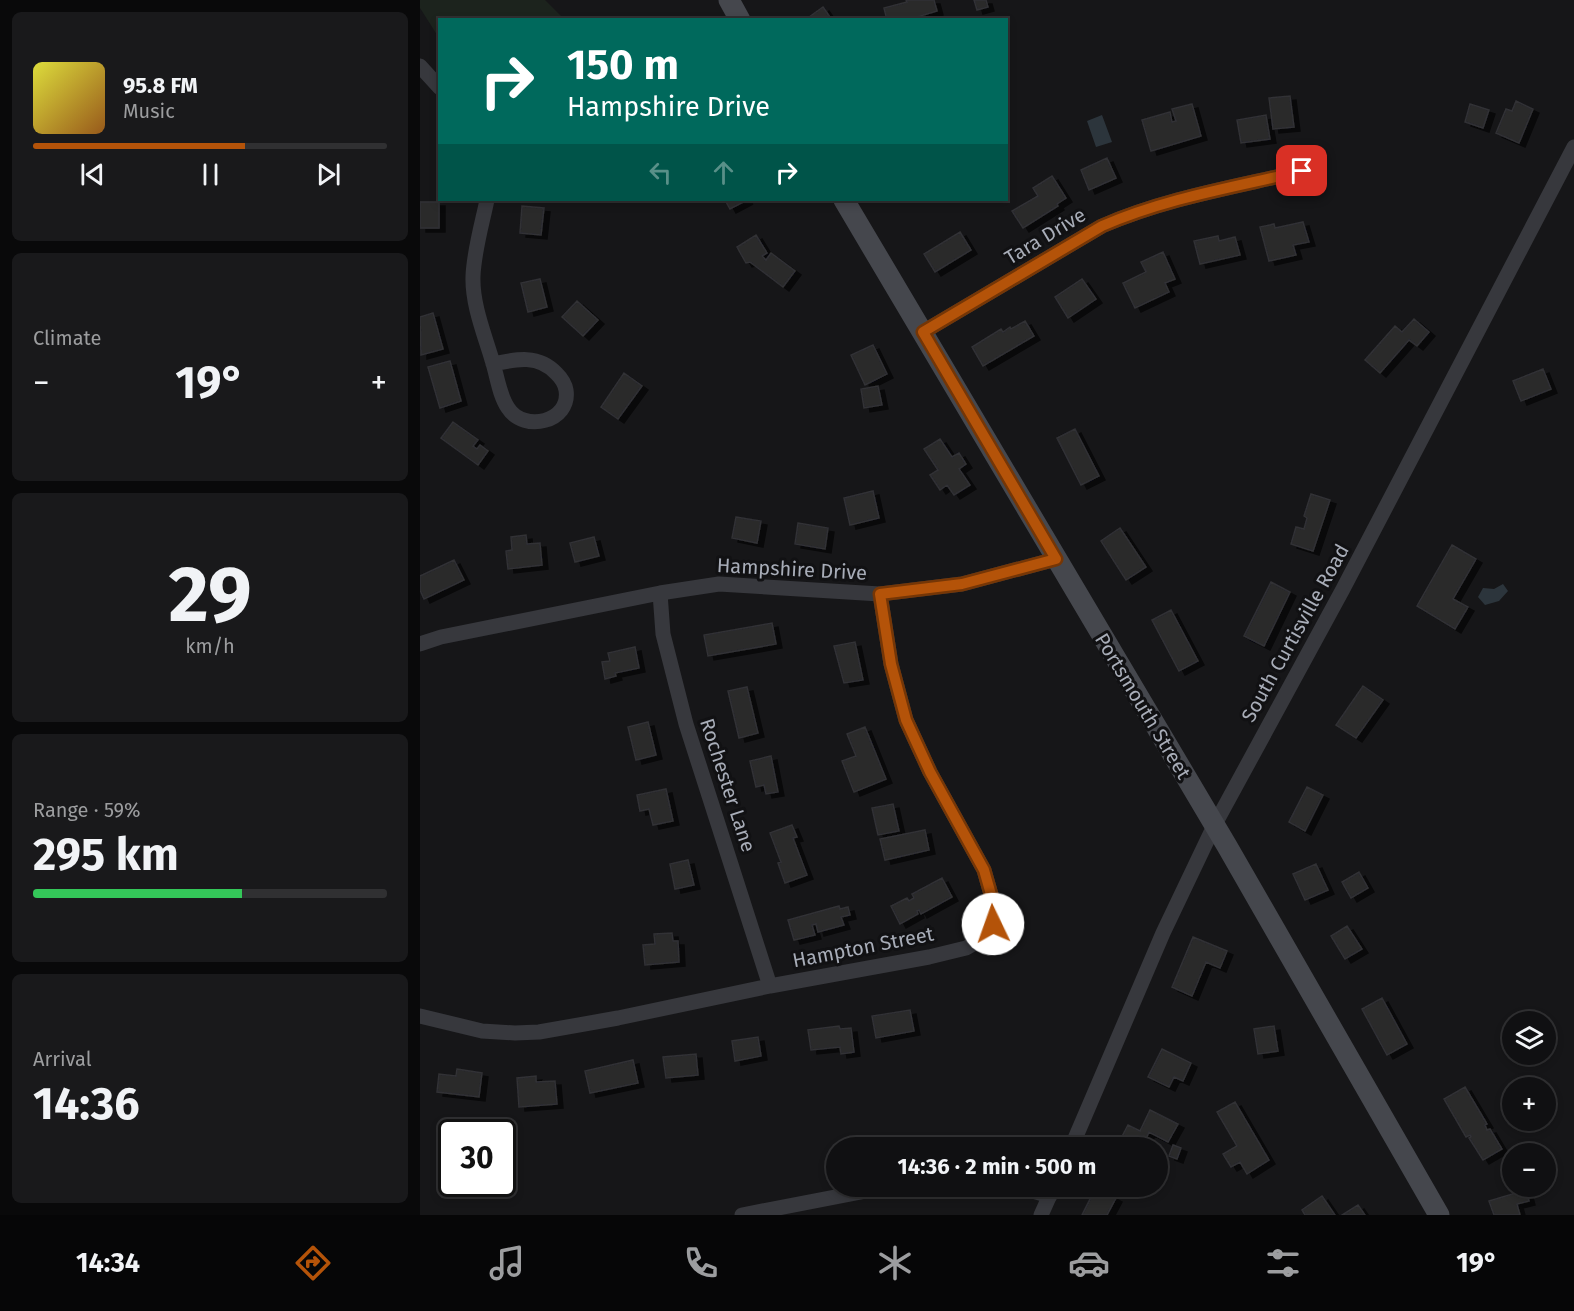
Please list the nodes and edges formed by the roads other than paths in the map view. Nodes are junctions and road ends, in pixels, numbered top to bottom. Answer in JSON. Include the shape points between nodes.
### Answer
{"nodes":[{"id":1,"x":420,"y":66,"type":"edge"},
{"id":2,"x":438,"y":86,"type":"edge"},
{"id":3,"x":1574,"y":147,"type":"edge"},
{"id":4,"x":1302,"y":171,"type":"dead end"},
{"id":5,"x":487,"y":201,"type":"edge"},
{"id":6,"x":845,"y":201,"type":"edge"},
{"id":7,"x":923,"y":332,"type":"junction"},
{"id":8,"x":493,"y":364,"type":"junction"},
{"id":9,"x":1056,"y":559,"type":"junction"},
{"id":10,"x":660,"y":593,"type":"junction"},
{"id":11,"x":880,"y":594,"type":"junction"},
{"id":12,"x":420,"y":644,"type":"edge"},
{"id":13,"x":1214,"y":826,"type":"junction"},
{"id":14,"x":770,"y":986,"type":"junction"},
{"id":15,"x":420,"y":1016,"type":"edge"},
{"id":16,"x":1076,"y":1137,"type":"edge"},
{"id":17,"x":835,"y":1197,"type":"edge"},
{"id":18,"x":1049,"y":1197,"type":"edge"},
{"id":19,"x":742,"y":1215,"type":"edge"},
{"id":20,"x":1041,"y":1215,"type":"edge"},
{"id":21,"x":1439,"y":1215,"type":"edge"}],
"edges":[{"from":1,"to":2,"type":"street"},
{"from":3,"to":13,"type":"street","name":"South Curtisville Road"},
{"from":4,"to":7,"type":"street","name":"Tara Drive","via":[[1176,200],[1102,226]]},
{"from":5,"to":8,"type":"street","via":[[473,292]]},
{"from":6,"to":7,"type":"street","name":"Portsmouth Street"},
{"from":7,"to":9,"type":"street","name":"Portsmouth Street"},
{"from":8,"to":8,"type":"street","via":[[504,400],[516,416],[535,423],[545,421],[561,408],[566,389],[547,366],[517,358]]},
{"from":9,"to":11,"type":"street","name":"Hampshire Drive","via":[[962,584]]},
{"from":9,"to":13,"type":"street","name":"Portsmouth Street"},
{"from":10,"to":11,"type":"street","name":"Hampshire Drive","via":[[719,584]]},
{"from":10,"to":12,"type":"street","name":"Hampshire Drive"},
{"from":10,"to":14,"type":"street","name":"Rochester Lane","via":[[663,634],[686,724]]},
{"from":11,"to":14,"type":"street","name":"Hampton Street","via":[[891,664],[906,720],[984,870],[994,905],[993,924],[982,939],[966,948]]},
{"from":13,"to":16,"type":"street","name":"South Curtisville Road","via":[[1163,933]]},
{"from":13,"to":21,"type":"street","name":"Portsmouth Street"},
{"from":14,"to":15,"type":"street","name":"Hampton Street","via":[[539,1032],[482,1031]]},
{"from":17,"to":19,"type":"street"},
{"from":18,"to":20,"type":"street"}]}
